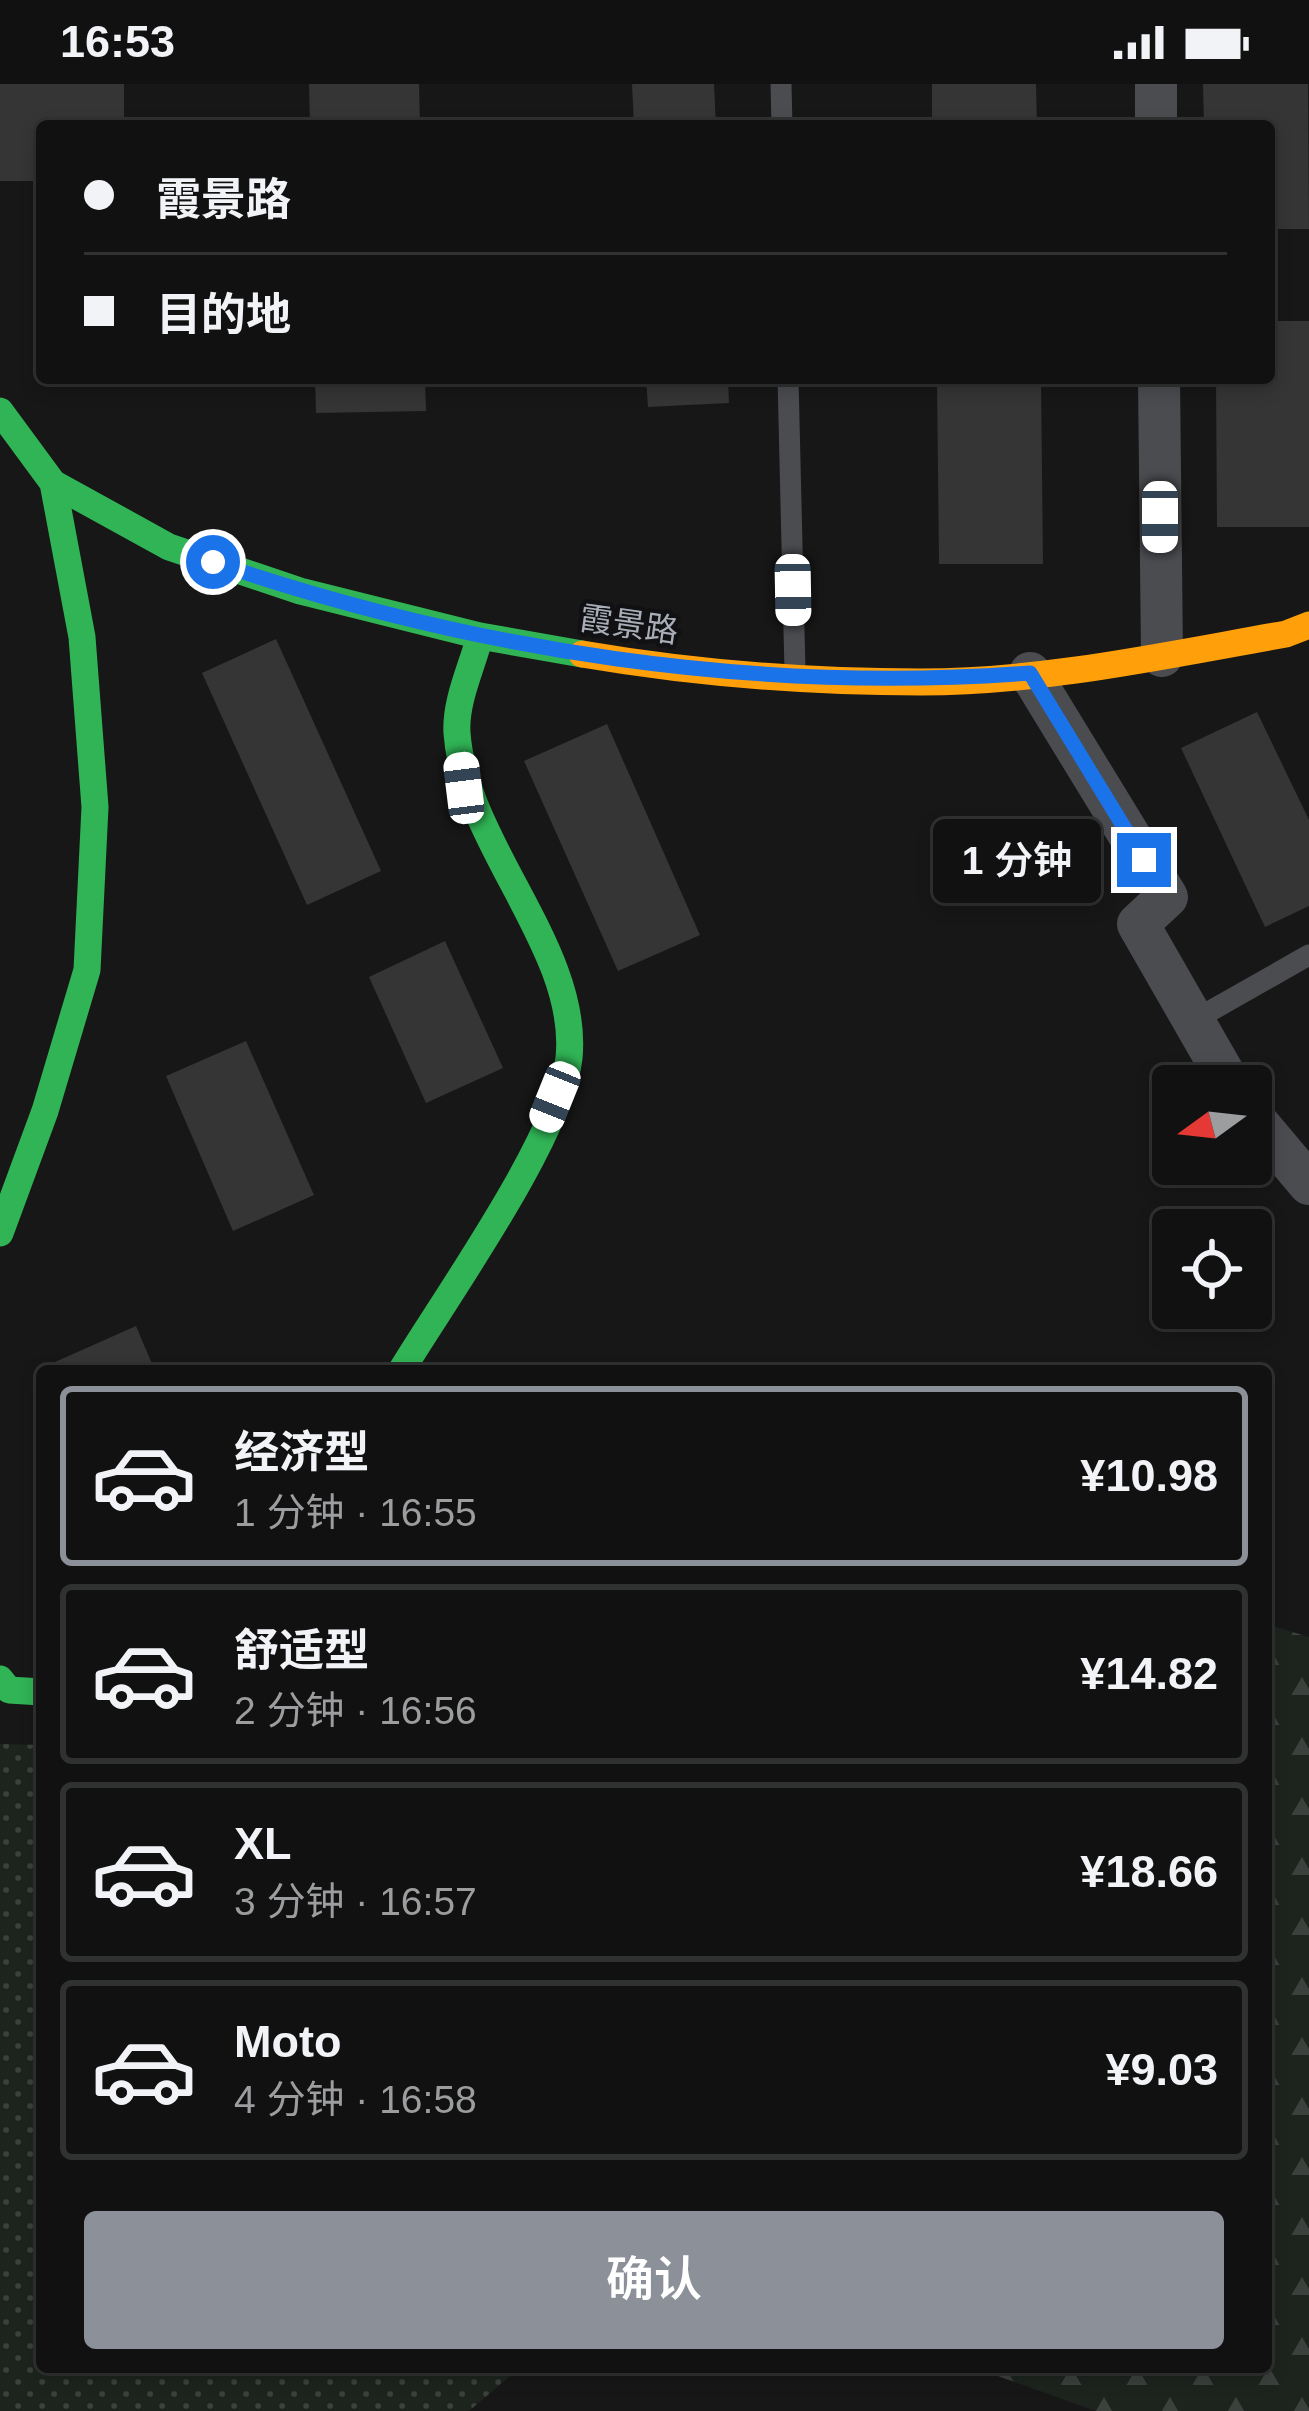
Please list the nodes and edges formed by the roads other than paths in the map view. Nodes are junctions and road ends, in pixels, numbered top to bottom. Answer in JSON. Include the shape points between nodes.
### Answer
{"nodes":[{"id":1,"x":781,"y":84,"type":"edge"},
{"id":2,"x":1156,"y":84,"type":"edge"},
{"id":3,"x":782,"y":120,"type":"edge"},
{"id":4,"x":1156,"y":120,"type":"edge"},
{"id":5,"x":788,"y":384,"type":"edge"},
{"id":6,"x":1159,"y":384,"type":"edge"},
{"id":7,"x":0,"y":412,"type":"edge"},
{"id":8,"x":52,"y":483,"type":"junction"},
{"id":9,"x":1309,"y":625,"type":"edge"},
{"id":10,"x":481,"y":636,"type":"junction"},
{"id":11,"x":1162,"y":656,"type":"junction"},
{"id":12,"x":1030,"y":673,"type":"junction"},
{"id":13,"x":795,"y":675,"type":"junction"},
{"id":14,"x":1309,"y":955,"type":"edge"},
{"id":15,"x":1191,"y":1022,"type":"junction"},
{"id":16,"x":1218,"y":1065,"type":"edge"},
{"id":17,"x":1272,"y":1139,"type":"edge"},
{"id":18,"x":1309,"y":1184,"type":"edge"},
{"id":19,"x":0,"y":1233,"type":"edge"},
{"id":20,"x":404,"y":1365,"type":"edge"},
{"id":21,"x":0,"y":1679,"type":"edge"},
{"id":22,"x":36,"y":1692,"type":"edge"}],
"edges":[{"from":1,"to":3,"type":"lane"},
{"from":2,"to":4,"type":"street"},
{"from":5,"to":13,"type":"lane"},
{"from":6,"to":11,"type":"street"},
{"from":7,"to":8,"type":"street","name":"霞景路"},
{"from":8,"to":10,"type":"street","name":"霞景路","via":[[169,547],[300,591]]},
{"from":8,"to":19,"type":"street","via":[[82,637],[95,807],[87,970]]},
{"from":9,"to":11,"type":"street","name":"霞景路"},
{"from":10,"to":13,"type":"street","name":"霞景路","via":[[660,667]]},
{"from":10,"to":20,"type":"street","via":[[456,728],[464,788],[559,991],[568,1065],[542,1129]]},
{"from":11,"to":12,"type":"street","name":"霞景路"},
{"from":12,"to":13,"type":"street","name":"霞景路","via":[[923,682]]},
{"from":12,"to":15,"type":"street","via":[[1168,897],[1138,924]]},
{"from":14,"to":15,"type":"lane"},
{"from":15,"to":16,"type":"street"},
{"from":17,"to":18,"type":"street"},
{"from":21,"to":22,"type":"street","via":[[9,1690]]}]}
